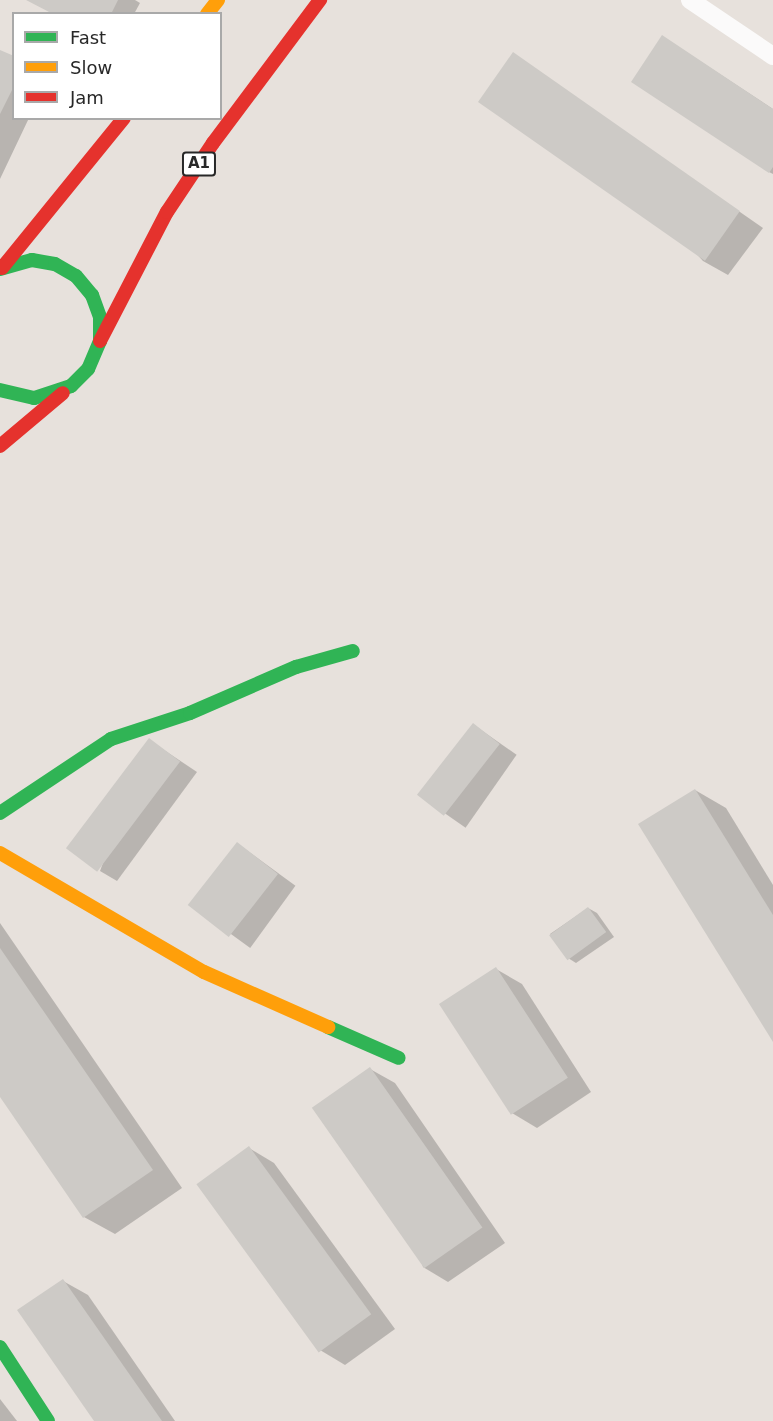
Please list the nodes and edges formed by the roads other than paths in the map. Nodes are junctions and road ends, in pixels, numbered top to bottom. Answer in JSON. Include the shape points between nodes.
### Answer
{"nodes":[{"id":1,"x":218,"y":0,"type":"edge"},
{"id":2,"x":320,"y":0,"type":"edge"},
{"id":3,"x":690,"y":0,"type":"edge"},
{"id":4,"x":209,"y":12,"type":"edge"},
{"id":5,"x":773,"y":56,"type":"edge"},
{"id":6,"x":122,"y":120,"type":"edge"},
{"id":7,"x":1,"y":268,"type":"edge"},
{"id":8,"x":100,"y":341,"type":"junction"},
{"id":9,"x":71,"y":386,"type":"junction"},
{"id":10,"x":0,"y":390,"type":"edge"},
{"id":11,"x":0,"y":446,"type":"edge"},
{"id":12,"x":353,"y":651,"type":"dead end"},
{"id":13,"x":0,"y":813,"type":"edge"},
{"id":14,"x":0,"y":853,"type":"edge"},
{"id":15,"x":399,"y":1058,"type":"dead end"},
{"id":16,"x":0,"y":1347,"type":"edge"},
{"id":17,"x":48,"y":1421,"type":"edge"}],
"edges":[{"from":1,"to":4,"type":"main road"},
{"from":2,"to":8,"type":"main road","number":"A1","via":[[213,143],[167,212]]},
{"from":3,"to":5,"type":"lane"},
{"from":6,"to":7,"type":"main road"},
{"from":7,"to":8,"type":"main road","via":[[32,260],[55,264],[76,276],[92,295],[100,317]]},
{"from":8,"to":9,"type":"main road","via":[[88,369]]},
{"from":9,"to":10,"type":"main road","via":[[33,398]]},
{"from":9,"to":11,"type":"main road"},
{"from":12,"to":13,"type":"main road","via":[[296,666],[190,713],[111,740]]},
{"from":14,"to":15,"type":"main road","via":[[204,972]]},
{"from":16,"to":17,"type":"main road"}]}
